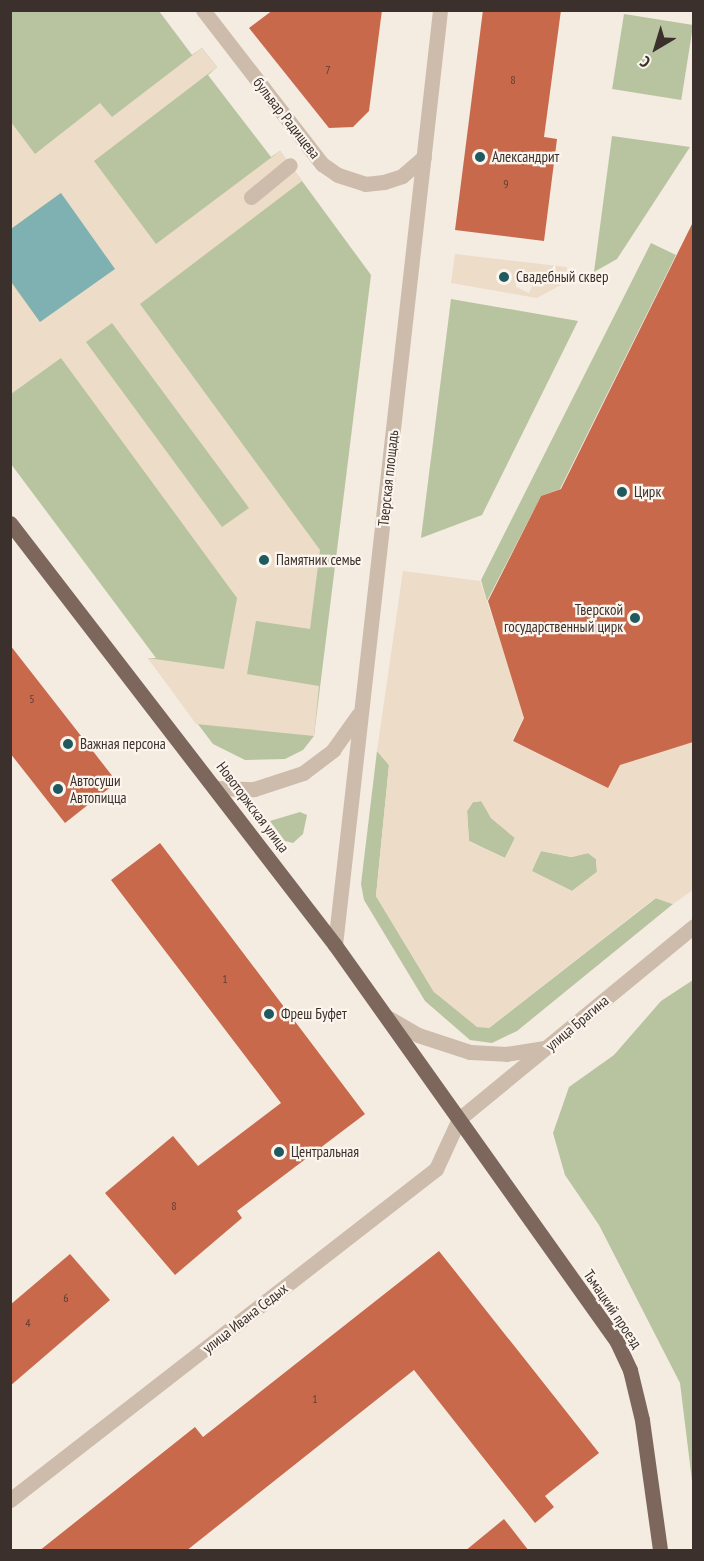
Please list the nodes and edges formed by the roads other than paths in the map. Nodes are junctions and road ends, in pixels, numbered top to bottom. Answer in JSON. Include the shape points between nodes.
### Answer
{"nodes":[{"id":1,"x":203,"y":10,"type":"edge"},
{"id":2,"x":440,"y":10,"type":"edge"},
{"id":3,"x":424,"y":157,"type":"junction"},
{"id":4,"x":290,"y":165,"type":"dead end"},
{"id":5,"x":251,"y":197,"type":"dead end"},
{"id":6,"x":10,"y":522,"type":"edge"},
{"id":7,"x":361,"y":708,"type":"junction"},
{"id":8,"x":216,"y":788,"type":"junction"},
{"id":9,"x":693,"y":926,"type":"edge"},
{"id":10,"x":335,"y":945,"type":"junction"},
{"id":11,"x":387,"y":1017,"type":"junction"},
{"id":12,"x":548,"y":1048,"type":"junction"},
{"id":13,"x":459,"y":1119,"type":"junction"},
{"id":14,"x":10,"y":1500,"type":"edge"},
{"id":15,"x":660,"y":1551,"type":"edge"}],
"edges":[{"from":1,"to":3,"type":"street","name":"бульвар Радищева","via":[[322,164],[338,176],[365,184],[384,182],[402,176]]},
{"from":2,"to":3,"type":"street","name":"Тверская площадь"},
{"from":3,"to":7,"type":"street","name":"Тверская площадь"},
{"from":4,"to":5,"type":"street"},
{"from":6,"to":8,"type":"main road","name":"Новоторжская улица"},
{"from":7,"to":8,"type":"street","via":[[342,740],[303,773],[254,789]]},
{"from":7,"to":10,"type":"street","name":"Тверская площадь"},
{"from":8,"to":10,"type":"main road","name":"Новоторжская улица"},
{"from":9,"to":12,"type":"street","name":"улица Брагина"},
{"from":10,"to":11,"type":"main road","name":"Новоторжская улица"},
{"from":11,"to":12,"type":"street","via":[[418,1035],[470,1052],[506,1054]]},
{"from":11,"to":13,"type":"main road","name":"Новоторжская улица"},
{"from":12,"to":13,"type":"street","name":"улица Брагина"},
{"from":13,"to":14,"type":"street","name":"улица Ивана Седых","via":[[436,1169]]},
{"from":13,"to":15,"type":"main road","name":"Тьмацкий проезд","via":[[625,1356],[647,1442]]}]}
